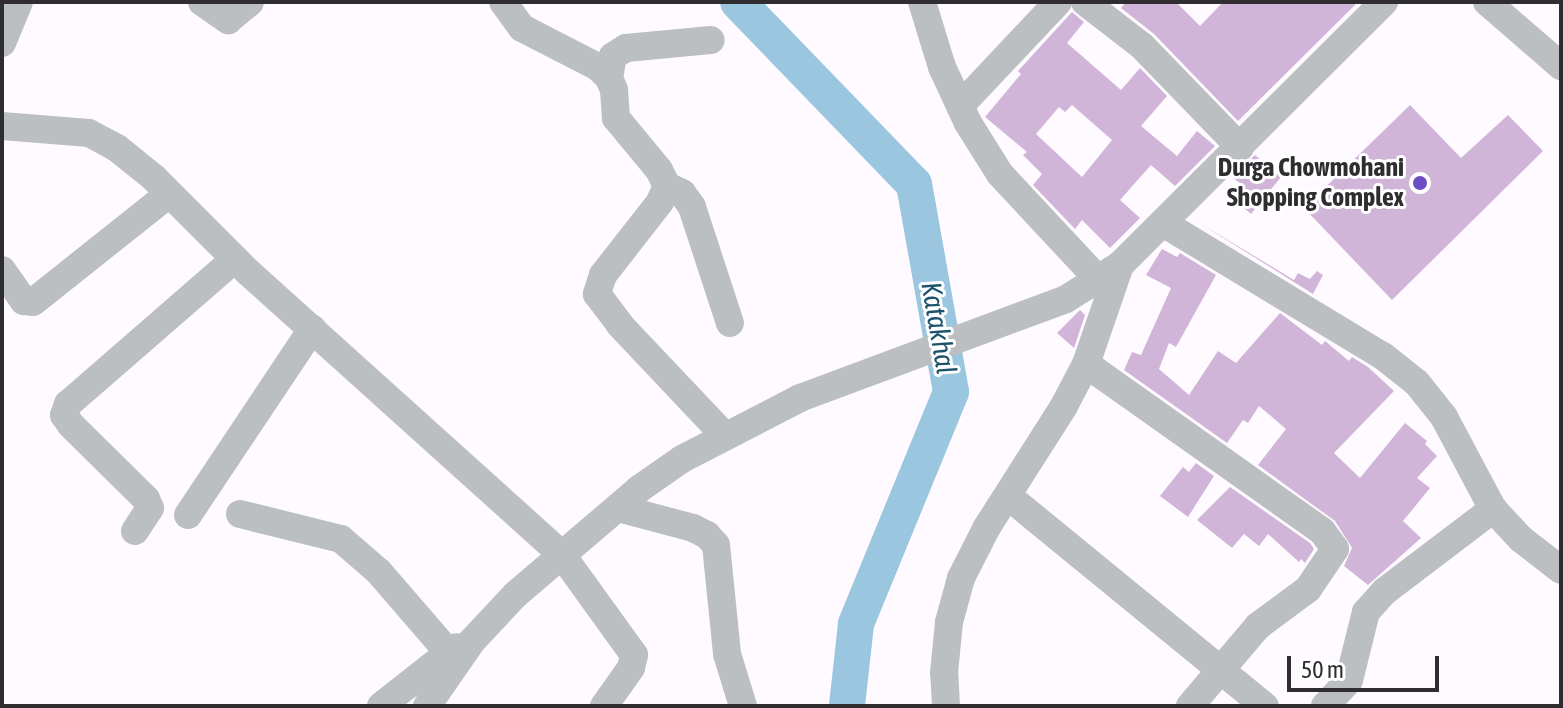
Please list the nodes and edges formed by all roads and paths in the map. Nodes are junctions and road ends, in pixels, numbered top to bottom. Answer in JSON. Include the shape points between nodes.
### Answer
{"nodes":[{"id":1,"x":19,"y":2,"type":"edge"},
{"id":2,"x":202,"y":2,"type":"edge"},
{"id":3,"x":250,"y":2,"type":"edge"},
{"id":4,"x":503,"y":2,"type":"edge"},
{"id":5,"x":922,"y":2,"type":"edge"},
{"id":6,"x":1058,"y":2,"type":"edge"},
{"id":7,"x":1085,"y":2,"type":"edge"},
{"id":8,"x":1384,"y":2,"type":"edge"},
{"id":9,"x":1487,"y":2,"type":"edge"},
{"id":10,"x":711,"y":40,"type":"dead end"},
{"id":11,"x":2,"y":43,"type":"edge"},
{"id":12,"x":1561,"y":66,"type":"edge"},
{"id":13,"x":609,"y":78,"type":"junction"},
{"id":14,"x":960,"y":106,"type":"junction"},
{"id":15,"x":2,"y":126,"type":"edge"},
{"id":16,"x":1240,"y":147,"type":"junction"},
{"id":17,"x":667,"y":186,"type":"junction"},
{"id":18,"x":169,"y":194,"type":"junction"},
{"id":19,"x":1163,"y":223,"type":"junction"},
{"id":20,"x":235,"y":259,"type":"junction"},
{"id":21,"x":2,"y":270,"type":"edge"},
{"id":22,"x":1109,"y":272,"type":"junction"},
{"id":23,"x":730,"y":323,"type":"dead end"},
{"id":24,"x":312,"y":329,"type":"junction"},
{"id":25,"x":1086,"y":364,"type":"junction"},
{"id":26,"x":724,"y":435,"type":"junction"},
{"id":27,"x":1008,"y":496,"type":"junction"},
{"id":28,"x":618,"y":508,"type":"junction"},
{"id":29,"x":1493,"y":509,"type":"junction"},
{"id":30,"x":240,"y":514,"type":"dead end"},
{"id":31,"x":188,"y":515,"type":"dead end"},
{"id":32,"x":135,"y":531,"type":"dead end"},
{"id":33,"x":562,"y":555,"type":"junction"},
{"id":34,"x":1561,"y":570,"type":"edge"},
{"id":35,"x":494,"y":617,"type":"junction"},
{"id":36,"x":449,"y":653,"type":"junction"},
{"id":37,"x":1221,"y":670,"type":"junction"},
{"id":38,"x":381,"y":706,"type":"edge"},
{"id":39,"x":427,"y":706,"type":"edge"},
{"id":40,"x":604,"y":706,"type":"edge"},
{"id":41,"x":743,"y":706,"type":"edge"},
{"id":42,"x":946,"y":706,"type":"edge"},
{"id":43,"x":1190,"y":706,"type":"edge"},
{"id":44,"x":1265,"y":706,"type":"edge"},
{"id":45,"x":1325,"y":706,"type":"edge"}],
"edges":[{"from":1,"to":11,"type":"street"},
{"from":2,"to":3,"type":"street","via":[[228,20]]},
{"from":4,"to":13,"type":"street","via":[[522,28],[598,67]]},
{"from":5,"to":14,"type":"street"},
{"from":6,"to":14,"type":"street"},
{"from":7,"to":16,"type":"street","via":[[1142,46]]},
{"from":8,"to":16,"type":"street"},
{"from":9,"to":12,"type":"street"},
{"from":10,"to":13,"type":"street","via":[[626,48],[613,56]]},
{"from":13,"to":17,"type":"street","via":[[616,118]]},
{"from":14,"to":22,"type":"street","via":[[1000,174]]},
{"from":15,"to":18,"type":"street","via":[[89,133],[117,148]]},
{"from":16,"to":19,"type":"street"},
{"from":17,"to":23,"type":"street","via":[[682,193],[692,207]]},
{"from":17,"to":26,"type":"street","via":[[603,275],[597,294]]},
{"from":18,"to":20,"type":"street"},
{"from":18,"to":21,"type":"street","via":[[33,302],[24,301]]},
{"from":19,"to":22,"type":"street"},
{"from":19,"to":29,"type":"street","via":[[1383,356],[1417,383],[1444,417]]},
{"from":20,"to":24,"type":"street"},
{"from":20,"to":32,"type":"street","via":[[68,404],[64,415],[71,425],[146,499],[150,508]]},
{"from":22,"to":25,"type":"street","via":[[1102,326]]},
{"from":22,"to":26,"type":"street","via":[[1066,299],[800,398]]},
{"from":24,"to":31,"type":"street"},
{"from":24,"to":33,"type":"street"},
{"from":25,"to":27,"type":"street"},
{"from":25,"to":37,"type":"street","via":[[1332,540],[1331,558],[1308,589],[1258,626]]},
{"from":26,"to":28,"type":"street","via":[[682,459]]},
{"from":27,"to":37,"type":"street"},
{"from":27,"to":42,"type":"street","via":[[961,578],[949,622]]},
{"from":28,"to":33,"type":"street"},
{"from":28,"to":41,"type":"street","via":[[693,528],[716,545],[727,654]]},
{"from":29,"to":34,"type":"street"},
{"from":29,"to":45,"type":"street","via":[[1385,591],[1366,612],[1349,680]]},
{"from":30,"to":36,"type":"street","via":[[341,539],[379,572]]},
{"from":33,"to":35,"type":"street"},
{"from":33,"to":40,"type":"street","via":[[634,655],[631,668]]},
{"from":35,"to":36,"type":"street"},
{"from":35,"to":39,"type":"street"},
{"from":36,"to":38,"type":"street"},
{"from":37,"to":43,"type":"street"},
{"from":37,"to":44,"type":"street"}]}
